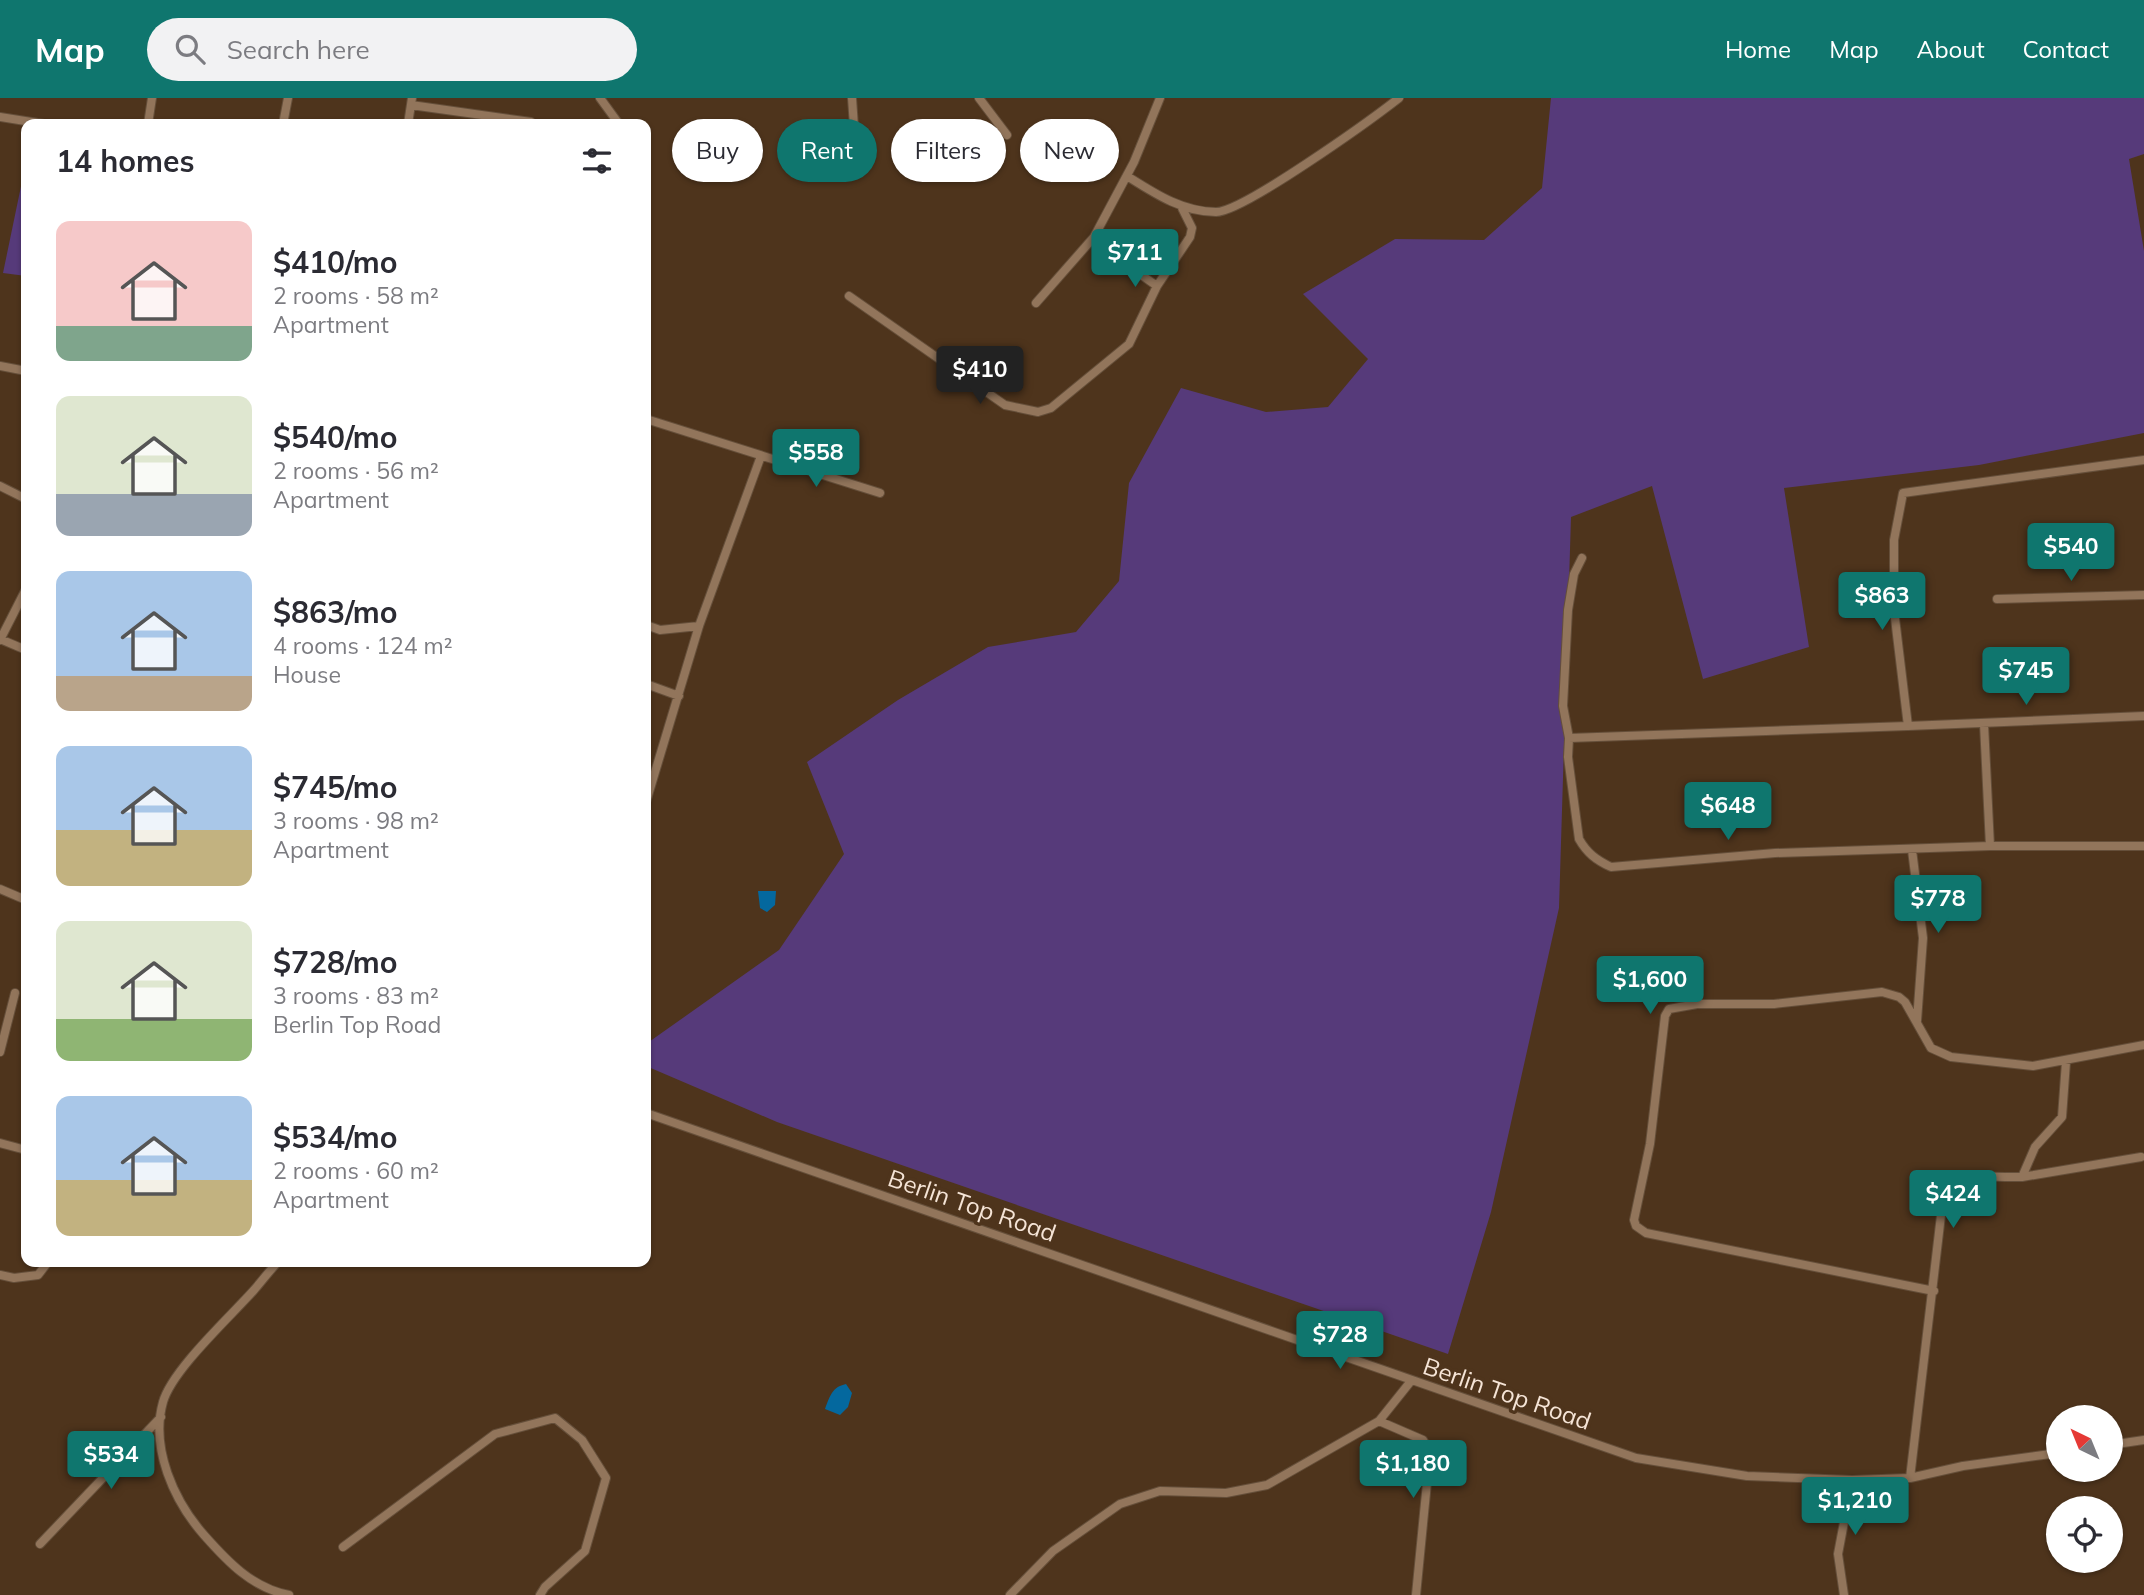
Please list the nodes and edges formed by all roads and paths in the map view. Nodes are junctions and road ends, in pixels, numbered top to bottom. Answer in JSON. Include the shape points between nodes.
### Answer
{"nodes":[{"id":1,"x":152,"y":98,"type":"edge"},
{"id":2,"x":288,"y":98,"type":"edge"},
{"id":3,"x":600,"y":98,"type":"edge"},
{"id":4,"x":852,"y":98,"type":"edge"},
{"id":5,"x":979,"y":98,"type":"edge"},
{"id":6,"x":1160,"y":98,"type":"edge"},
{"id":7,"x":1399,"y":98,"type":"edge"},
{"id":8,"x":411,"y":101,"type":"edge"},
{"id":9,"x":0,"y":117,"type":"edge"},
{"id":10,"x":149,"y":119,"type":"edge"},
{"id":11,"x":284,"y":119,"type":"edge"},
{"id":12,"x":409,"y":119,"type":"edge"},
{"id":13,"x":514,"y":119,"type":"edge"},
{"id":14,"x":615,"y":119,"type":"edge"},
{"id":15,"x":853,"y":119,"type":"edge"},
{"id":16,"x":21,"y":120,"type":"edge"},
{"id":17,"x":1007,"y":135,"type":"dead end"},
{"id":18,"x":1127,"y":176,"type":"junction"},
{"id":19,"x":1181,"y":206,"type":"junction"},
{"id":20,"x":1094,"y":237,"type":"junction"},
{"id":21,"x":1157,"y":286,"type":"junction"},
{"id":22,"x":849,"y":296,"type":"dead end"},
{"id":23,"x":1036,"y":303,"type":"dead end"},
{"id":24,"x":0,"y":366,"type":"edge"},
{"id":25,"x":21,"y":370,"type":"edge"},
{"id":26,"x":651,"y":421,"type":"edge"},
{"id":27,"x":761,"y":456,"type":"junction"},
{"id":28,"x":2144,"y":460,"type":"edge"},
{"id":29,"x":0,"y":486,"type":"edge"},
{"id":30,"x":880,"y":493,"type":"dead end"},
{"id":31,"x":21,"y":496,"type":"edge"},
{"id":32,"x":1582,"y":558,"type":"dead end"},
{"id":33,"x":2144,"y":595,"type":"edge"},
{"id":34,"x":21,"y":599,"type":"edge"},
{"id":35,"x":1997,"y":599,"type":"dead end"},
{"id":36,"x":651,"y":626,"type":"edge"},
{"id":37,"x":699,"y":626,"type":"junction"},
{"id":38,"x":0,"y":639,"type":"edge"},
{"id":39,"x":21,"y":648,"type":"edge"},
{"id":40,"x":651,"y":686,"type":"edge"},
{"id":41,"x":679,"y":696,"type":"junction"},
{"id":42,"x":2144,"y":716,"type":"edge"},
{"id":43,"x":1984,"y":724,"type":"junction"},
{"id":44,"x":1908,"y":726,"type":"junction"},
{"id":45,"x":1569,"y":738,"type":"junction"},
{"id":46,"x":651,"y":786,"type":"edge"},
{"id":47,"x":1990,"y":846,"type":"junction"},
{"id":48,"x":2144,"y":846,"type":"edge"},
{"id":49,"x":1912,"y":850,"type":"junction"},
{"id":50,"x":0,"y":889,"type":"edge"},
{"id":51,"x":21,"y":898,"type":"edge"},
{"id":52,"x":15,"y":993,"type":"dead end"},
{"id":53,"x":1917,"y":1021,"type":"junction"},
{"id":54,"x":2144,"y":1045,"type":"edge"},
{"id":55,"x":0,"y":1052,"type":"edge"},
{"id":56,"x":2066,"y":1062,"type":"junction"},
{"id":57,"x":651,"y":1115,"type":"edge"},
{"id":58,"x":0,"y":1143,"type":"edge"},
{"id":59,"x":21,"y":1149,"type":"edge"},
{"id":60,"x":2143,"y":1160,"type":"edge"},
{"id":61,"x":2022,"y":1177,"type":"junction"},
{"id":62,"x":44,"y":1267,"type":"edge"},
{"id":63,"x":274,"y":1267,"type":"edge"},
{"id":64,"x":0,"y":1275,"type":"edge"},
{"id":65,"x":1934,"y":1291,"type":"junction"},
{"id":66,"x":1411,"y":1381,"type":"junction"},
{"id":67,"x":161,"y":1417,"type":"junction"},
{"id":68,"x":1379,"y":1421,"type":"junction"},
{"id":69,"x":2144,"y":1440,"type":"edge"},
{"id":70,"x":2123,"y":1443,"type":"edge"},
{"id":71,"x":2046,"y":1455,"type":"edge"},
{"id":72,"x":1910,"y":1478,"type":"junction"},
{"id":73,"x":1852,"y":1480,"type":"junction"},
{"id":74,"x":40,"y":1544,"type":"dead end"},
{"id":75,"x":343,"y":1547,"type":"dead end"},
{"id":76,"x":289,"y":1595,"type":"edge"},
{"id":77,"x":540,"y":1595,"type":"edge"},
{"id":78,"x":1010,"y":1595,"type":"edge"},
{"id":79,"x":1416,"y":1595,"type":"edge"},
{"id":80,"x":1844,"y":1595,"type":"edge"}],
"edges":[{"from":1,"to":10,"type":"street"},
{"from":2,"to":11,"type":"street"},
{"from":3,"to":14,"type":"street"},
{"from":4,"to":15,"type":"street"},
{"from":5,"to":17,"type":"street"},
{"from":6,"to":18,"type":"street"},
{"from":7,"to":19,"type":"street","via":[[1351,136],[1241,202],[1218,213]]},
{"from":8,"to":12,"type":"street"},
{"from":8,"to":13,"type":"street"},
{"from":9,"to":16,"type":"street"},
{"from":18,"to":19,"type":"street"},
{"from":18,"to":20,"type":"street"},
{"from":19,"to":21,"type":"street","via":[[1192,228],[1190,237]]},
{"from":20,"to":21,"type":"street"},
{"from":20,"to":23,"type":"street"},
{"from":21,"to":22,"type":"street","via":[[1129,344],[1051,408],[1038,412],[1005,405]]},
{"from":24,"to":25,"type":"street"},
{"from":26,"to":27,"type":"street"},
{"from":27,"to":30,"type":"street"},
{"from":27,"to":37,"type":"street"},
{"from":28,"to":44,"type":"street","via":[[1903,493],[1894,540],[1894,610]]},
{"from":29,"to":31,"type":"street"},
{"from":32,"to":45,"type":"street","via":[[1574,574],[1568,610],[1563,706]]},
{"from":33,"to":35,"type":"street"},
{"from":34,"to":38,"type":"street"},
{"from":36,"to":37,"type":"street","via":[[667,630]]},
{"from":37,"to":41,"type":"street"},
{"from":38,"to":39,"type":"street"},
{"from":40,"to":41,"type":"street"},
{"from":41,"to":46,"type":"street"},
{"from":42,"to":43,"type":"street"},
{"from":43,"to":44,"type":"street"},
{"from":43,"to":47,"type":"street"},
{"from":44,"to":45,"type":"street"},
{"from":45,"to":49,"type":"street","via":[[1579,839],[1591,856],[1611,867],[1776,853]]},
{"from":47,"to":48,"type":"street"},
{"from":47,"to":49,"type":"street"},
{"from":49,"to":53,"type":"street","via":[[1923,938]]},
{"from":50,"to":51,"type":"street"},
{"from":52,"to":55,"type":"street"},
{"from":53,"to":56,"type":"street","via":[[1931,1048],[1951,1057],[2012,1065]]},
{"from":53,"to":65,"type":"street","via":[[1899,997],[1882,992],[1670,1009],[1665,1016],[1650,1144],[1634,1224],[1646,1233]]},
{"from":54,"to":56,"type":"street"},
{"from":56,"to":61,"type":"street","via":[[2062,1117],[2035,1147]]},
{"from":57,"to":66,"type":"street","name":"Berlin Top Road"},
{"from":58,"to":59,"type":"street"},
{"from":60,"to":61,"type":"street"},
{"from":61,"to":65,"type":"street","via":[[1963,1180],[1944,1190]]},
{"from":62,"to":64,"type":"street","via":[[38,1275]]},
{"from":63,"to":67,"type":"street","via":[[180,1373],[163,1400]]},
{"from":65,"to":72,"type":"street"},
{"from":66,"to":68,"type":"street"},
{"from":66,"to":73,"type":"street","name":"Berlin Top Road","via":[[1636,1458],[1746,1476]]},
{"from":67,"to":74,"type":"street"},
{"from":67,"to":76,"type":"street","via":[[160,1445],[181,1508],[232,1567]]},
{"from":68,"to":78,"type":"street","via":[[1281,1479],[1252,1490],[1168,1490],[1120,1504],[1053,1551]]},
{"from":68,"to":79,"type":"street","via":[[1423,1440],[1430,1452]]},
{"from":69,"to":70,"type":"street"},
{"from":71,"to":72,"type":"street","name":"Berlin Top Road"},
{"from":72,"to":73,"type":"street","name":"Berlin Top Road"},
{"from":73,"to":80,"type":"street","via":[[1838,1554]]},
{"from":75,"to":77,"type":"street","via":[[495,1434],[555,1418],[582,1440],[606,1478],[585,1551]]}]}
